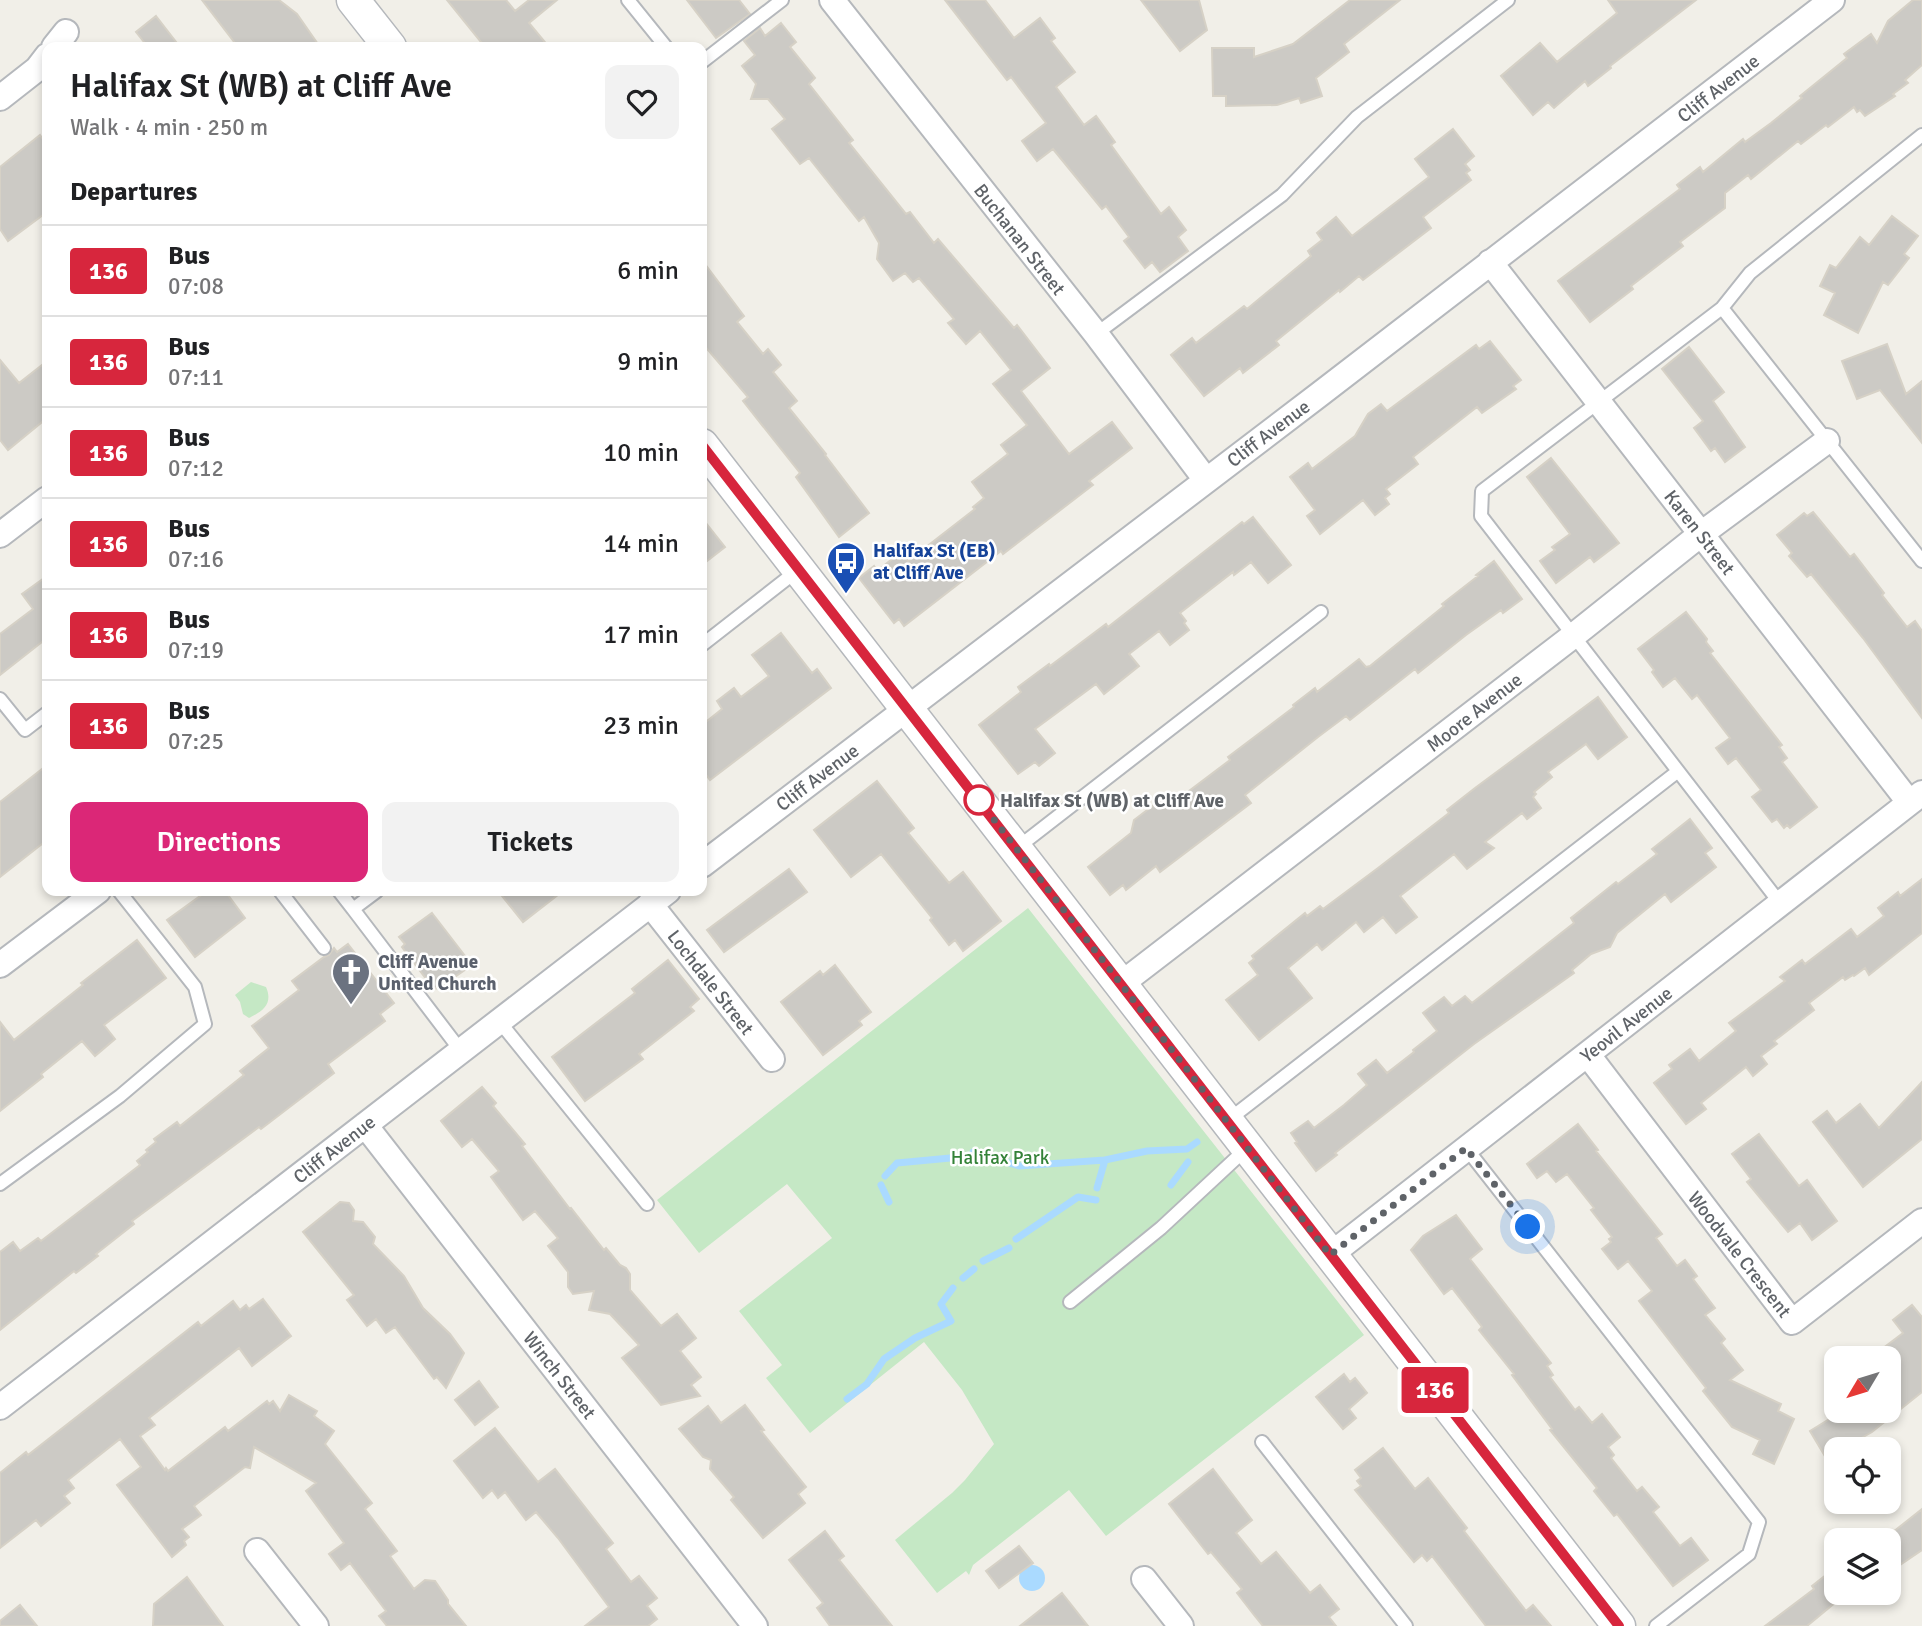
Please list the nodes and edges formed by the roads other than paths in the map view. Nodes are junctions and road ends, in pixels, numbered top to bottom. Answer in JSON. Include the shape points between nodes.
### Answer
{"nodes":[{"id":1,"x":354,"y":0,"type":"edge"},
{"id":2,"x":628,"y":0,"type":"edge"},
{"id":3,"x":782,"y":0,"type":"edge"},
{"id":4,"x":832,"y":0,"type":"edge"},
{"id":5,"x":1508,"y":0,"type":"edge"},
{"id":6,"x":1832,"y":0,"type":"edge"},
{"id":7,"x":386,"y":42,"type":"edge"},
{"id":8,"x":662,"y":42,"type":"edge"},
{"id":9,"x":707,"y":58,"type":"edge"},
{"id":10,"x":42,"y":62,"type":"edge"},
{"id":11,"x":0,"y":98,"type":"edge"},
{"id":12,"x":1922,"y":135,"type":"edge"},
{"id":13,"x":1490,"y":262,"type":"junction"},
{"id":14,"x":1722,"y":308,"type":"junction"},
{"id":15,"x":1096,"y":334,"type":"junction"},
{"id":16,"x":1598,"y":402,"type":"junction"},
{"id":17,"x":1827,"y":441,"type":"junction"},
{"id":18,"x":707,"y":451,"type":"edge"},
{"id":19,"x":1206,"y":480,"type":"junction"},
{"id":20,"x":42,"y":502,"type":"edge"},
{"id":21,"x":5,"y":522,"type":"edge"},
{"id":22,"x":1701,"y":534,"type":"junction"},
{"id":23,"x":1922,"y":561,"type":"edge"},
{"id":24,"x":798,"y":569,"type":"junction"},
{"id":25,"x":1321,"y":612,"type":"dead end"},
{"id":26,"x":1573,"y":636,"type":"junction"},
{"id":27,"x":707,"y":641,"type":"edge"},
{"id":28,"x":0,"y":699,"type":"edge"},
{"id":29,"x":908,"y":709,"type":"junction"},
{"id":30,"x":42,"y":717,"type":"edge"},
{"id":31,"x":1677,"y":772,"type":"junction"},
{"id":32,"x":1916,"y":797,"type":"edge"},
{"id":33,"x":1017,"y":849,"type":"junction"},
{"id":34,"x":707,"y":861,"type":"edge"},
{"id":35,"x":91,"y":896,"type":"edge"},
{"id":36,"x":122,"y":896,"type":"edge"},
{"id":37,"x":284,"y":896,"type":"edge"},
{"id":38,"x":343,"y":896,"type":"edge"},
{"id":39,"x":370,"y":896,"type":"edge"},
{"id":40,"x":659,"y":898,"type":"edge"},
{"id":41,"x":1780,"y":902,"type":"junction"},
{"id":42,"x":353,"y":909,"type":"junction"},
{"id":43,"x":324,"y":948,"type":"dead end"},
{"id":44,"x":0,"y":965,"type":"edge"},
{"id":45,"x":1121,"y":984,"type":"junction"},
{"id":46,"x":499,"y":1021,"type":"junction"},
{"id":47,"x":461,"y":1051,"type":"junction"},
{"id":48,"x":1588,"y":1055,"type":"junction"},
{"id":49,"x":772,"y":1059,"type":"dead end"},
{"id":50,"x":1226,"y":1122,"type":"junction"},
{"id":51,"x":365,"y":1125,"type":"junction"},
{"id":52,"x":1466,"y":1148,"type":"junction"},
{"id":53,"x":1246,"y":1149,"type":"junction"},
{"id":54,"x":0,"y":1184,"type":"edge"},
{"id":55,"x":647,"y":1205,"type":"dead end"},
{"id":56,"x":1922,"y":1221,"type":"edge"},
{"id":57,"x":1330,"y":1255,"type":"junction"},
{"id":58,"x":1070,"y":1302,"type":"dead end"},
{"id":59,"x":0,"y":1407,"type":"edge"},
{"id":60,"x":1262,"y":1442,"type":"dead end"},
{"id":61,"x":257,"y":1551,"type":"dead end"},
{"id":62,"x":1144,"y":1579,"type":"dead end"},
{"id":63,"x":316,"y":1626,"type":"edge"},
{"id":64,"x":755,"y":1626,"type":"edge"},
{"id":65,"x":1181,"y":1626,"type":"edge"},
{"id":66,"x":1406,"y":1626,"type":"edge"},
{"id":67,"x":1619,"y":1626,"type":"edge"},
{"id":68,"x":1656,"y":1626,"type":"edge"}],
"edges":[{"from":1,"to":7,"type":"street"},
{"from":2,"to":8,"type":"lane"},
{"from":3,"to":9,"type":"lane"},
{"from":4,"to":15,"type":"street","name":"Buchanan Street"},
{"from":5,"to":15,"type":"lane","via":[[1357,117],[1282,195]]},
{"from":6,"to":13,"type":"street","name":"Cliff Avenue"},
{"from":10,"to":11,"type":"street"},
{"from":12,"to":14,"type":"lane","via":[[1750,273]]},
{"from":13,"to":16,"type":"street","name":"Karen Street"},
{"from":13,"to":19,"type":"street","name":"Cliff Avenue"},
{"from":14,"to":16,"type":"lane"},
{"from":14,"to":17,"type":"lane"},
{"from":15,"to":19,"type":"street","name":"Buchanan Street"},
{"from":16,"to":22,"type":"street","name":"Karen Street"},
{"from":16,"to":26,"type":"lane","via":[[1482,491],[1481,516]]},
{"from":17,"to":22,"type":"street","name":"Moore Avenue"},
{"from":17,"to":23,"type":"lane"},
{"from":18,"to":24,"type":"street"},
{"from":19,"to":29,"type":"street","name":"Cliff Avenue"},
{"from":20,"to":21,"type":"street"},
{"from":22,"to":26,"type":"street","name":"Moore Avenue"},
{"from":22,"to":32,"type":"street","name":"Karen Street"},
{"from":24,"to":27,"type":"lane"},
{"from":24,"to":29,"type":"street"},
{"from":25,"to":33,"type":"lane"},
{"from":26,"to":31,"type":"lane"},
{"from":26,"to":45,"type":"street","name":"Moore Avenue"},
{"from":28,"to":30,"type":"lane","via":[[25,730]]},
{"from":29,"to":33,"type":"street"},
{"from":29,"to":34,"type":"street","name":"Cliff Avenue"},
{"from":31,"to":41,"type":"lane"},
{"from":31,"to":50,"type":"lane"},
{"from":32,"to":41,"type":"street","name":"Yeovil Avenue"},
{"from":33,"to":45,"type":"street"},
{"from":35,"to":44,"type":"street"},
{"from":36,"to":54,"type":"lane","via":[[195,987],[205,1024],[120,1096]]},
{"from":37,"to":43,"type":"lane"},
{"from":38,"to":42,"type":"lane"},
{"from":39,"to":42,"type":"lane"},
{"from":40,"to":46,"type":"street","name":"Cliff Avenue"},
{"from":40,"to":49,"type":"street","name":"Lochdale Street"},
{"from":41,"to":48,"type":"street","name":"Yeovil Avenue"},
{"from":42,"to":47,"type":"lane"},
{"from":45,"to":50,"type":"street"},
{"from":46,"to":47,"type":"street","name":"Cliff Avenue"},
{"from":46,"to":55,"type":"lane"},
{"from":47,"to":51,"type":"street","name":"Cliff Avenue"},
{"from":48,"to":52,"type":"street","name":"Yeovil Avenue"},
{"from":48,"to":56,"type":"street","name":"Woodvale Crescent","via":[[1792,1322]]},
{"from":50,"to":53,"type":"street"},
{"from":51,"to":59,"type":"street","name":"Cliff Avenue"},
{"from":51,"to":64,"type":"street","name":"Winch Street"},
{"from":52,"to":57,"type":"street","name":"Yeovil Avenue"},
{"from":52,"to":68,"type":"lane","via":[[1759,1522],[1749,1553]]},
{"from":53,"to":57,"type":"street"},
{"from":53,"to":58,"type":"lane","via":[[1161,1228]]},
{"from":57,"to":67,"type":"street"},
{"from":60,"to":66,"type":"lane"},
{"from":61,"to":63,"type":"street"},
{"from":62,"to":65,"type":"street"}]}
